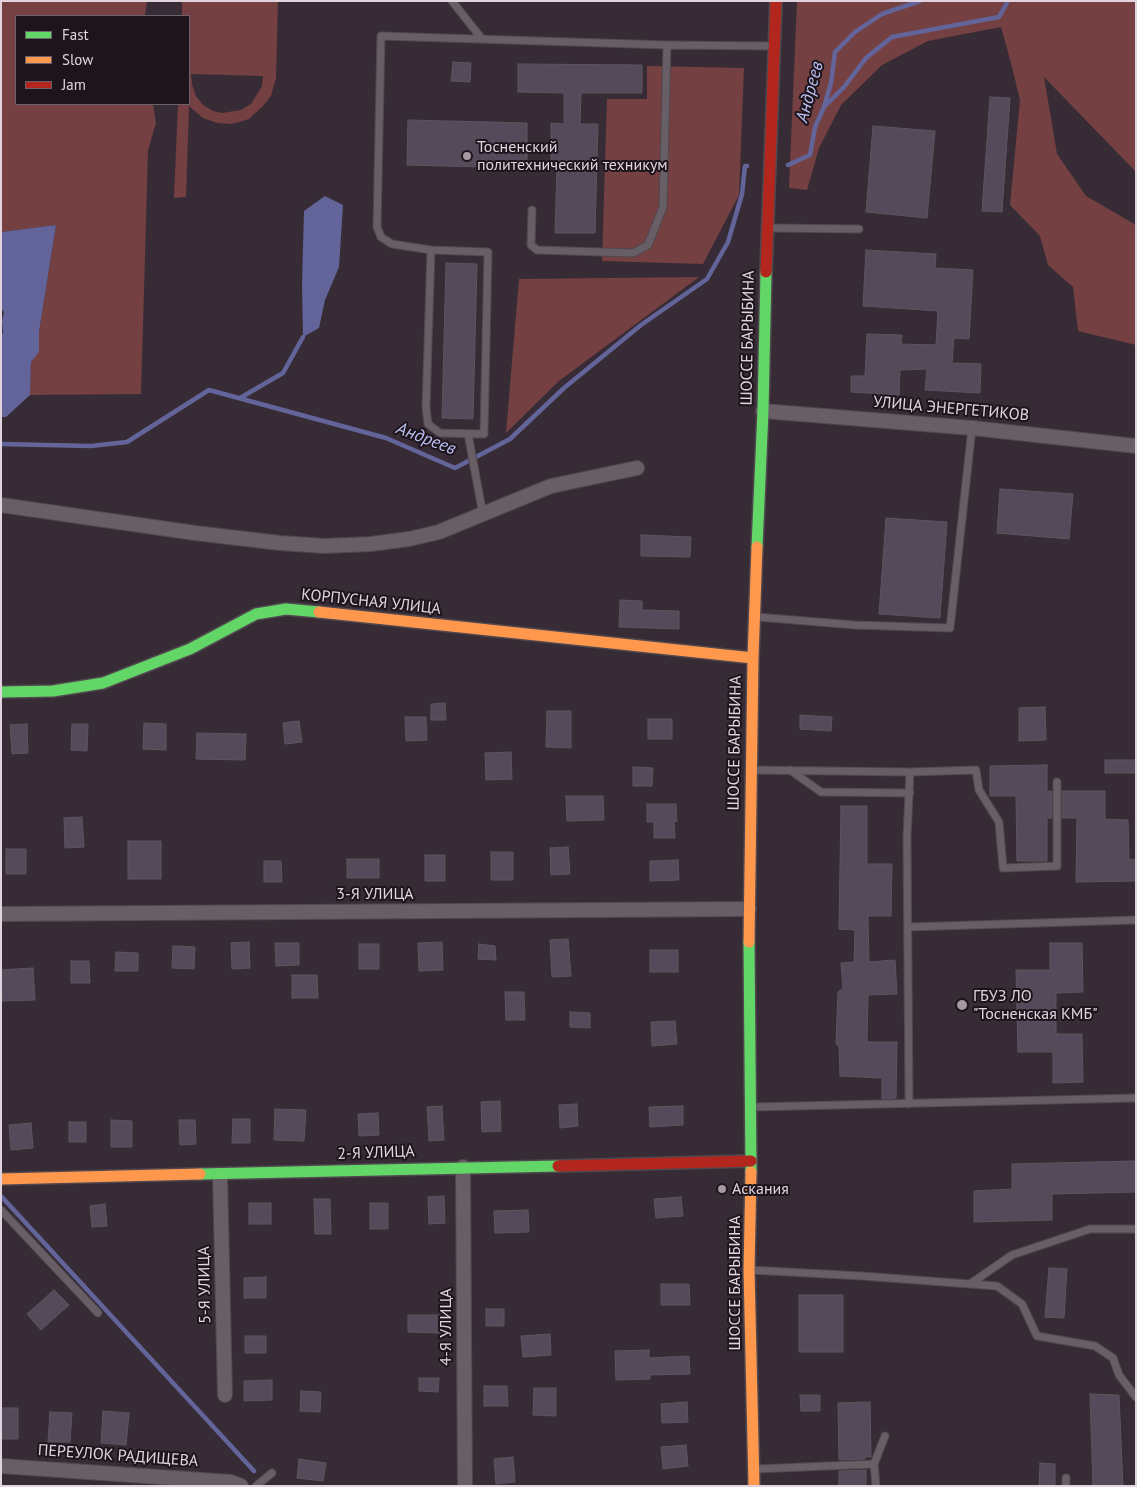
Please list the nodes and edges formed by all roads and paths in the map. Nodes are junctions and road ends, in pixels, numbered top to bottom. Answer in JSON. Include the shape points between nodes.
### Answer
{"nodes":[{"id":1,"x":452,"y":1,"type":"edge"},
{"id":2,"x":776,"y":1,"type":"edge"},
{"id":3,"x":482,"y":39,"type":"junction"},
{"id":4,"x":667,"y":45,"type":"junction"},
{"id":5,"x":774,"y":46,"type":"junction"},
{"id":6,"x":532,"y":210,"type":"dead end"},
{"id":7,"x":767,"y":228,"type":"junction"},
{"id":8,"x":859,"y":230,"type":"dead end"},
{"id":9,"x":432,"y":250,"type":"junction"},
{"id":10,"x":763,"y":411,"type":"junction"},
{"id":11,"x":972,"y":428,"type":"junction"},
{"id":12,"x":468,"y":434,"type":"junction"},
{"id":13,"x":1136,"y":446,"type":"edge"},
{"id":14,"x":637,"y":468,"type":"dead end"},
{"id":15,"x":1,"y":506,"type":"edge"},
{"id":16,"x":483,"y":514,"type":"junction"},
{"id":17,"x":756,"y":617,"type":"junction"},
{"id":18,"x":753,"y":658,"type":"junction"},
{"id":19,"x":1,"y":692,"type":"edge"},
{"id":20,"x":751,"y":770,"type":"junction"},
{"id":21,"x":789,"y":770,"type":"junction"},
{"id":22,"x":910,"y":772,"type":"junction"},
{"id":23,"x":1057,"y":782,"type":"dead end"},
{"id":24,"x":910,"y":793,"type":"junction"},
{"id":25,"x":749,"y":908,"type":"junction"},
{"id":26,"x":1,"y":914,"type":"edge"},
{"id":27,"x":1136,"y":920,"type":"edge"},
{"id":28,"x":908,"y":927,"type":"junction"},
{"id":29,"x":1136,"y":1098,"type":"edge"},
{"id":30,"x":909,"y":1104,"type":"junction"},
{"id":31,"x":750,"y":1108,"type":"junction"},
{"id":32,"x":751,"y":1161,"type":"junction"},
{"id":33,"x":463,"y":1167,"type":"junction"},
{"id":34,"x":220,"y":1175,"type":"junction"},
{"id":35,"x":1,"y":1179,"type":"edge"},
{"id":36,"x":1,"y":1210,"type":"edge"},
{"id":37,"x":1136,"y":1229,"type":"edge"},
{"id":38,"x":750,"y":1270,"type":"junction"},
{"id":39,"x":970,"y":1284,"type":"junction"},
{"id":40,"x":98,"y":1313,"type":"dead end"},
{"id":41,"x":225,"y":1395,"type":"dead end"},
{"id":42,"x":1136,"y":1397,"type":"edge"},
{"id":43,"x":885,"y":1436,"type":"dead end"},
{"id":44,"x":874,"y":1464,"type":"junction"},
{"id":45,"x":1,"y":1466,"type":"edge"},
{"id":46,"x":754,"y":1469,"type":"junction"},
{"id":47,"x":272,"y":1472,"type":"dead end"},
{"id":48,"x":236,"y":1484,"type":"edge"},
{"id":49,"x":256,"y":1486,"type":"edge"},
{"id":50,"x":465,"y":1486,"type":"edge"},
{"id":51,"x":754,"y":1486,"type":"edge"},
{"id":52,"x":876,"y":1486,"type":"edge"}],
"edges":[{"from":1,"to":3,"type":"lane"},
{"from":2,"to":5,"type":"street","name":"ШОССЕ БАРЫБИНА"},
{"from":3,"to":4,"type":"lane"},
{"from":3,"to":9,"type":"lane","via":[[381,36],[377,228],[380,237],[392,244]]},
{"from":4,"to":5,"type":"lane"},
{"from":4,"to":6,"type":"lane","via":[[663,207],[648,245],[633,253],[537,250],[531,245]]},
{"from":5,"to":7,"type":"street","name":"ШОССЕ БАРЫБИНА"},
{"from":7,"to":8,"type":"lane"},
{"from":7,"to":10,"type":"street","name":"ШОССЕ БАРЫБИНА"},
{"from":9,"to":12,"type":"lane","via":[[428,424],[440,433]]},
{"from":9,"to":12,"type":"lane","via":[[488,252],[484,434]]},
{"from":10,"to":11,"type":"street","name":"УЛИЦА ЭНЕРГЕТИКОВ"},
{"from":10,"to":17,"type":"street","name":"ШОССЕ БАРЫБИНА"},
{"from":11,"to":13,"type":"street","name":"УЛИЦА ЭНЕРГЕТИКОВ"},
{"from":11,"to":17,"type":"lane","via":[[950,628]]},
{"from":12,"to":16,"type":"lane"},
{"from":14,"to":16,"type":"street","via":[[552,486]]},
{"from":15,"to":16,"type":"street","via":[[195,533],[325,546],[409,540]]},
{"from":17,"to":18,"type":"street","name":"ШОССЕ БАРЫБИНА"},
{"from":18,"to":19,"type":"street","name":"КОРПУСНАЯ УЛИЦА","via":[[286,610],[256,614],[190,649],[103,683],[53,691]]},
{"from":18,"to":20,"type":"street","name":"ШОССЕ БАРЫБИНА"},
{"from":20,"to":21,"type":"lane"},
{"from":20,"to":25,"type":"street","name":"ШОССЕ БАРЫБИНА"},
{"from":21,"to":22,"type":"lane"},
{"from":21,"to":24,"type":"lane","via":[[821,792]]},
{"from":22,"to":23,"type":"lane","via":[[976,770],[979,790],[999,822],[1003,868],[1057,866]]},
{"from":22,"to":24,"type":"lane"},
{"from":24,"to":28,"type":"lane"},
{"from":25,"to":26,"type":"street","name":"3-Я УЛИЦА"},
{"from":25,"to":31,"type":"street","name":"ШОССЕ БАРЫБИНА"},
{"from":27,"to":28,"type":"lane"},
{"from":28,"to":30,"type":"lane"},
{"from":29,"to":30,"type":"lane"},
{"from":30,"to":31,"type":"lane"},
{"from":31,"to":32,"type":"street","name":"ШОССЕ БАРЫБИНА"},
{"from":32,"to":33,"type":"street","name":"2-Я УЛИЦА"},
{"from":32,"to":38,"type":"street","name":"ШОССЕ БАРЫБИНА"},
{"from":33,"to":34,"type":"street","name":"2-Я УЛИЦА"},
{"from":33,"to":50,"type":"street","name":"4-Я УЛИЦА"},
{"from":34,"to":35,"type":"street","name":"2-Я УЛИЦА"},
{"from":34,"to":41,"type":"street","name":"5-Я УЛИЦА"},
{"from":36,"to":40,"type":"lane"},
{"from":37,"to":39,"type":"lane","via":[[1090,1229],[1012,1255]]},
{"from":38,"to":39,"type":"lane"},
{"from":38,"to":46,"type":"street","name":"ШОССЕ БАРЫБИНА"},
{"from":39,"to":42,"type":"lane","via":[[997,1286],[1022,1304],[1037,1336],[1095,1346],[1114,1358],[1119,1374]]},
{"from":43,"to":44,"type":"lane"},
{"from":44,"to":46,"type":"lane"},
{"from":44,"to":52,"type":"lane"},
{"from":45,"to":48,"type":"street","name":"ПЕРЕУЛОК РАДИЩЕВА"},
{"from":46,"to":51,"type":"street","name":"ШОССЕ БАРЫБИНА"},
{"from":47,"to":49,"type":"lane"}]}
